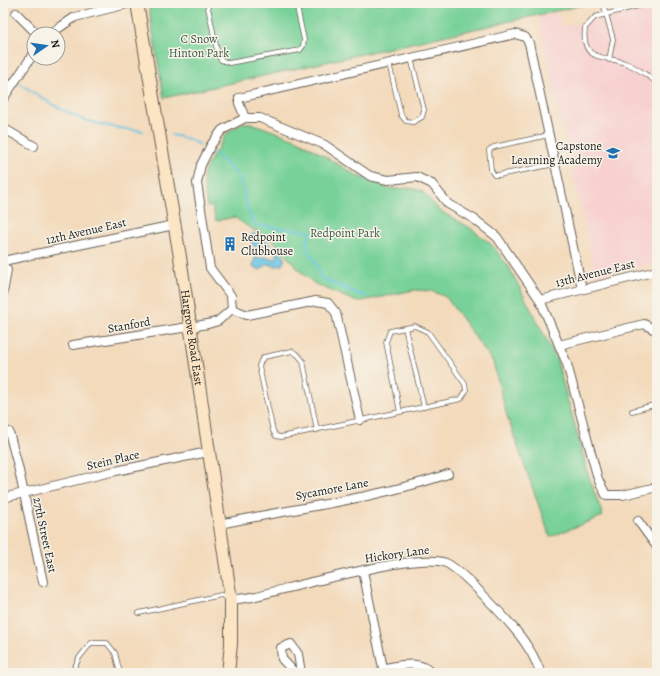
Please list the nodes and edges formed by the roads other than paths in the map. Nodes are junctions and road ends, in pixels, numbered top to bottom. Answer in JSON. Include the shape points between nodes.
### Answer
{"nodes":[{"id":1,"x":131,"y":3,"type":"edge"},
{"id":2,"x":137,"y":3,"type":"edge"},
{"id":3,"x":207,"y":3,"type":"edge"},
{"id":4,"x":296,"y":3,"type":"edge"},
{"id":5,"x":604,"y":3,"type":"edge"},
{"id":6,"x":650,"y":3,"type":"edge"},
{"id":7,"x":16,"y":13,"type":"dead end"},
{"id":8,"x":606,"y":13,"type":"junction"},
{"id":9,"x":29,"y":26,"type":"edge"},
{"id":10,"x":62,"y":26,"type":"edge"},
{"id":11,"x":411,"y":58,"type":"junction"},
{"id":12,"x":609,"y":60,"type":"junction"},
{"id":13,"x":389,"y":63,"type":"junction"},
{"id":14,"x":26,"y":65,"type":"edge"},
{"id":15,"x":657,"y":82,"type":"edge"},
{"id":16,"x":3,"y":99,"type":"edge"},
{"id":17,"x":245,"y":118,"type":"junction"},
{"id":18,"x":3,"y":128,"type":"edge"},
{"id":19,"x":549,"y":135,"type":"junction"},
{"id":20,"x":34,"y":146,"type":"dead end"},
{"id":21,"x":555,"y":164,"type":"junction"},
{"id":22,"x":174,"y":225,"type":"junction"},
{"id":23,"x":3,"y":262,"type":"edge"},
{"id":24,"x":3,"y":265,"type":"edge"},
{"id":25,"x":657,"y":271,"type":"edge"},
{"id":26,"x":582,"y":289,"type":"junction"},
{"id":27,"x":3,"y":293,"type":"edge"},
{"id":28,"x":540,"y":300,"type":"junction"},
{"id":29,"x":232,"y":309,"type":"junction"},
{"id":30,"x":190,"y":326,"type":"junction"},
{"id":31,"x":405,"y":328,"type":"junction"},
{"id":32,"x":657,"y":331,"type":"edge"},
{"id":33,"x":559,"y":344,"type":"junction"},
{"id":34,"x":73,"y":345,"type":"dead end"},
{"id":35,"x":657,"y":404,"type":"edge"},
{"id":36,"x":424,"y":407,"type":"junction"},
{"id":37,"x":632,"y":411,"type":"dead end"},
{"id":38,"x":400,"y":412,"type":"junction"},
{"id":39,"x":360,"y":420,"type":"junction"},
{"id":40,"x":317,"y":430,"type":"junction"},
{"id":41,"x":9,"y":432,"type":"dead end"},
{"id":42,"x":208,"y":452,"type":"junction"},
{"id":43,"x":448,"y":474,"type":"dead end"},
{"id":44,"x":657,"y":487,"type":"edge"},
{"id":45,"x":24,"y":493,"type":"junction"},
{"id":46,"x":3,"y":498,"type":"edge"},
{"id":47,"x":638,"y":521,"type":"dead end"},
{"id":48,"x":220,"y":524,"type":"junction"},
{"id":49,"x":657,"y":547,"type":"edge"},
{"id":50,"x":363,"y":571,"type":"junction"},
{"id":51,"x":43,"y":582,"type":"dead end"},
{"id":52,"x":231,"y":600,"type":"junction"},
{"id":53,"x":139,"y":613,"type":"dead end"},
{"id":54,"x":384,"y":671,"type":"edge"},
{"id":55,"x":72,"y":673,"type":"edge"},
{"id":56,"x":120,"y":673,"type":"edge"},
{"id":57,"x":228,"y":673,"type":"edge"},
{"id":58,"x":295,"y":673,"type":"edge"},
{"id":59,"x":301,"y":673,"type":"edge"},
{"id":60,"x":431,"y":673,"type":"edge"},
{"id":61,"x":541,"y":673,"type":"edge"}],
"edges":[{"from":1,"to":10,"type":"street","via":[[75,17]]},
{"from":2,"to":22,"type":"main road","name":"Hargrove Road East"},
{"from":3,"to":4,"type":"lane","via":[[218,55],[221,60],[229,63],[300,50],[304,40]]},
{"from":5,"to":8,"type":"lane"},
{"from":6,"to":8,"type":"lane"},
{"from":7,"to":9,"type":"street"},
{"from":8,"to":12,"type":"lane","via":[[613,39]]},
{"from":8,"to":12,"type":"lane","via":[[595,16],[588,22],[584,34],[592,53],[596,57]]},
{"from":11,"to":13,"type":"street"},
{"from":11,"to":13,"type":"lane","via":[[424,110],[422,117],[413,122],[406,121],[401,115]]},
{"from":11,"to":19,"type":"street","via":[[515,34],[525,37],[529,43]]},
{"from":12,"to":15,"type":"lane","via":[[624,63]]},
{"from":13,"to":17,"type":"street","via":[[239,98]]},
{"from":14,"to":16,"type":"street"},
{"from":17,"to":28,"type":"street","via":[[260,118],[325,145],[370,176],[388,180],[417,177],[432,184],[448,204],[474,219],[497,237]]},
{"from":17,"to":29,"type":"street","via":[[222,130],[201,165],[196,183],[210,268],[231,296]]},
{"from":18,"to":20,"type":"street"},
{"from":19,"to":21,"type":"street"},
{"from":19,"to":21,"type":"lane","via":[[494,146],[489,150],[491,170],[494,175],[499,175]]},
{"from":21,"to":26,"type":"street"},
{"from":22,"to":23,"type":"street","name":"12th Avenue East"},
{"from":22,"to":30,"type":"main road","name":"Hargrove Road East"},
{"from":24,"to":27,"type":"street","via":[[7,270]]},
{"from":25,"to":26,"type":"street","name":"13th Avenue East"},
{"from":26,"to":28,"type":"street","name":"13th Avenue East"},
{"from":28,"to":33,"type":"street"},
{"from":29,"to":30,"type":"street","name":"Stanford","via":[[218,321]]},
{"from":29,"to":39,"type":"street","via":[[247,315],[316,301],[328,303],[336,313]]},
{"from":30,"to":34,"type":"street","name":"Stanford"},
{"from":30,"to":42,"type":"main road","name":"Hargrove Road East"},
{"from":31,"to":36,"type":"lane"},
{"from":31,"to":36,"type":"lane","via":[[415,326],[428,332],[465,384],[466,391],[461,399]]},
{"from":31,"to":38,"type":"lane","via":[[390,331],[386,342]]},
{"from":32,"to":33,"type":"street","via":[[644,324]]},
{"from":33,"to":44,"type":"street","via":[[567,364],[598,479],[606,495],[623,495]]},
{"from":35,"to":37,"type":"lane"},
{"from":36,"to":38,"type":"lane"},
{"from":38,"to":39,"type":"lane"},
{"from":39,"to":40,"type":"lane"},
{"from":40,"to":40,"type":"lane","via":[[276,436],[259,366],[264,357],[292,352],[298,354],[303,361]]},
{"from":41,"to":45,"type":"street","name":"27th Street East"},
{"from":42,"to":45,"type":"street","name":"Stein Place"},
{"from":42,"to":48,"type":"main road","name":"Hargrove Road East"},
{"from":43,"to":48,"type":"street","name":"Sycamore Lane","via":[[425,482],[366,495]]},
{"from":45,"to":46,"type":"street","name":"Stein Place"},
{"from":45,"to":51,"type":"street","name":"27th Street East"},
{"from":47,"to":49,"type":"street"},
{"from":48,"to":52,"type":"main road","name":"Hargrove Road East"},
{"from":50,"to":52,"type":"street","name":"Hickory Lane"},
{"from":50,"to":54,"type":"street"},
{"from":50,"to":61,"type":"street","name":"Hickory Lane","via":[[429,560],[447,563],[468,580],[527,645]]},
{"from":52,"to":53,"type":"lane","via":[[221,595]]},
{"from":52,"to":57,"type":"main road","name":"Hargrove Road East"},
{"from":54,"to":60,"type":"street","via":[[412,665],[421,666]]},
{"from":55,"to":56,"type":"lane","via":[[79,658],[92,643],[107,643],[115,652]]},
{"from":58,"to":59,"type":"street","via":[[282,659],[281,648],[288,644],[296,649]]}]}
